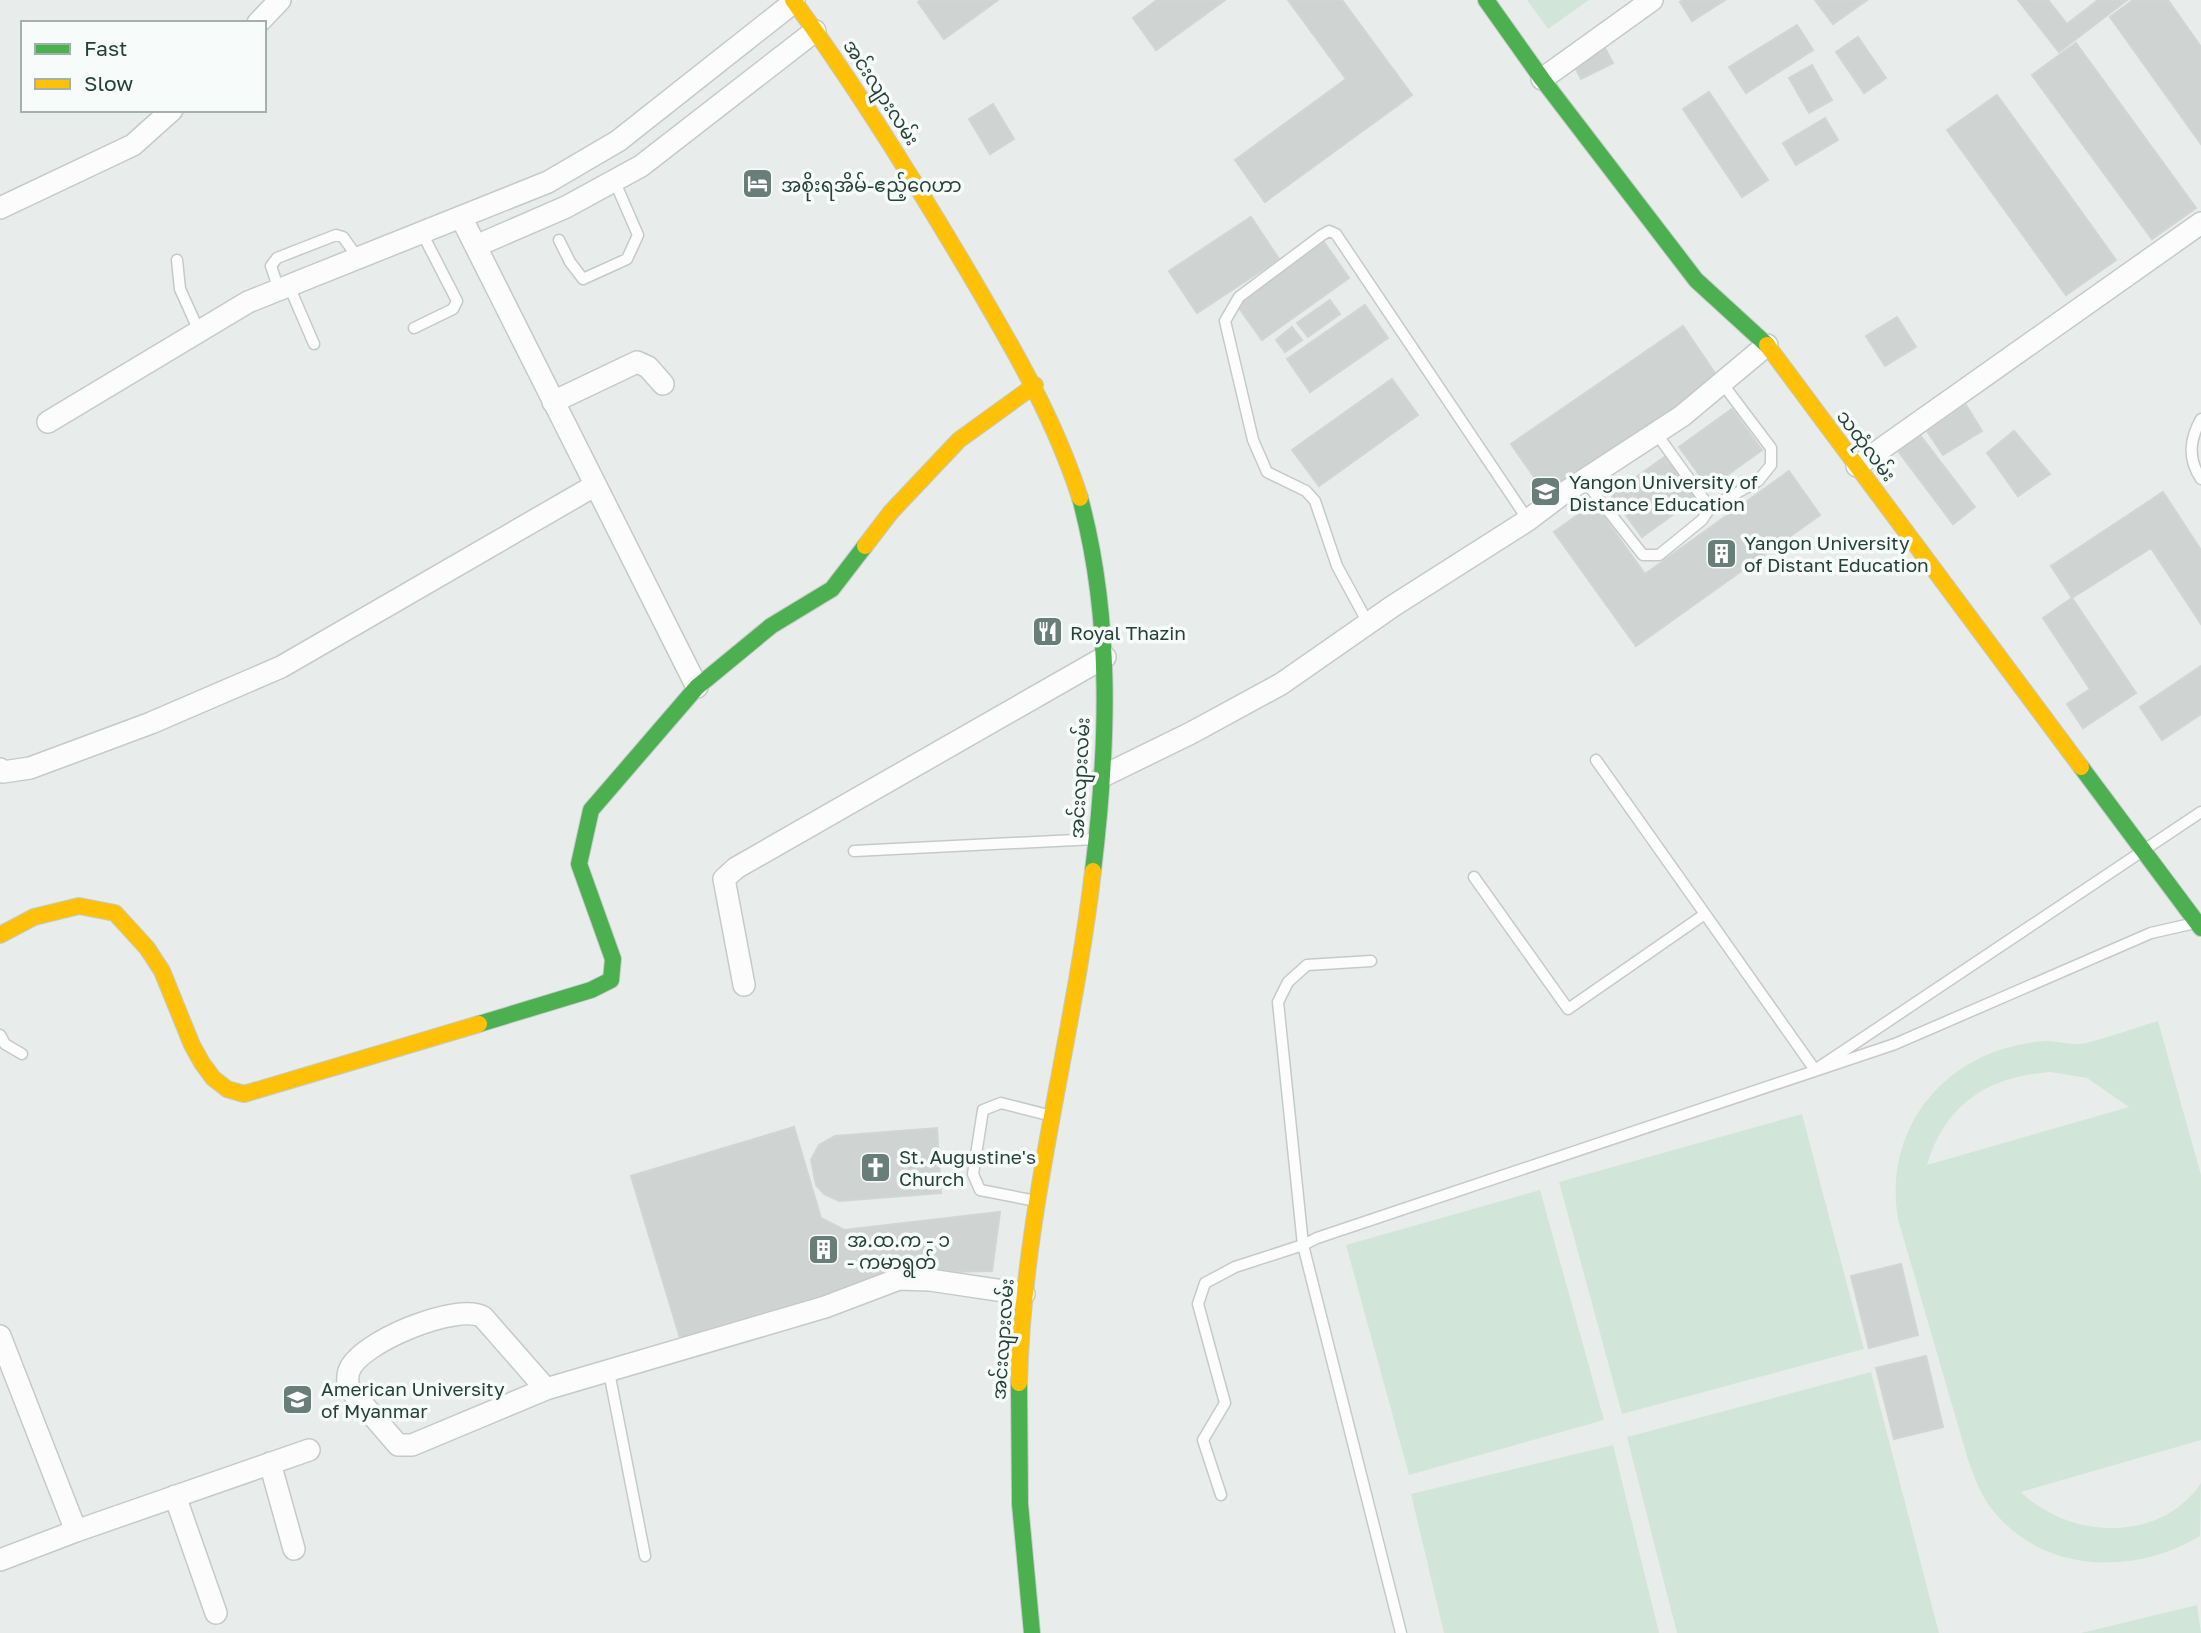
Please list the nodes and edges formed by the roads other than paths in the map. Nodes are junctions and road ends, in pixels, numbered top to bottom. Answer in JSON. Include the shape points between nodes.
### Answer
{"nodes":[{"id":1,"x":280,"y":0,"type":"edge"},
{"id":2,"x":1486,"y":0,"type":"edge"},
{"id":3,"x":1652,"y":0,"type":"edge"},
{"id":4,"x":794,"y":1,"type":"edge"},
{"id":5,"x":260,"y":21,"type":"edge"},
{"id":6,"x":815,"y":31,"type":"junction"},
{"id":7,"x":1542,"y":79,"type":"junction"},
{"id":8,"x":170,"y":112,"type":"edge"},
{"id":9,"x":614,"y":180,"type":"junction"},
{"id":10,"x":0,"y":208,"type":"edge"},
{"id":11,"x":461,"y":217,"type":"junction"},
{"id":12,"x":2201,"y":223,"type":"edge"},
{"id":13,"x":422,"y":233,"type":"junction"},
{"id":14,"x":559,"y":240,"type":"dead end"},
{"id":15,"x":476,"y":246,"type":"junction"},
{"id":16,"x":358,"y":258,"type":"junction"},
{"id":17,"x":177,"y":260,"type":"dead end"},
{"id":18,"x":284,"y":288,"type":"junction"},
{"id":19,"x":414,"y":328,"type":"dead end"},
{"id":20,"x":199,"y":331,"type":"junction"},
{"id":21,"x":314,"y":344,"type":"dead end"},
{"id":22,"x":1766,"y":345,"type":"junction"},
{"id":23,"x":1722,"y":383,"type":"junction"},
{"id":24,"x":663,"y":384,"type":"dead end"},
{"id":25,"x":1035,"y":385,"type":"junction"},
{"id":26,"x":553,"y":402,"type":"junction"},
{"id":27,"x":2201,"y":419,"type":"edge"},
{"id":28,"x":48,"y":422,"type":"dead end"},
{"id":29,"x":1656,"y":433,"type":"junction"},
{"id":30,"x":1857,"y":466,"type":"junction"},
{"id":31,"x":2201,"y":479,"type":"edge"},
{"id":32,"x":1584,"y":480,"type":"junction"},
{"id":33,"x":594,"y":486,"type":"junction"},
{"id":34,"x":1710,"y":508,"type":"junction"},
{"id":35,"x":1528,"y":520,"type":"junction"},
{"id":36,"x":1368,"y":624,"type":"junction"},
{"id":37,"x":1105,"y":657,"type":"junction"},
{"id":38,"x":696,"y":687,"type":"junction"},
{"id":39,"x":1596,"y":760,"type":"dead end"},
{"id":40,"x":0,"y":769,"type":"edge"},
{"id":41,"x":1103,"y":776,"type":"junction"},
{"id":42,"x":2201,"y":812,"type":"edge"},
{"id":43,"x":1098,"y":839,"type":"junction"},
{"id":44,"x":2142,"y":850,"type":"junction"},
{"id":45,"x":854,"y":851,"type":"dead end"},
{"id":46,"x":1474,"y":877,"type":"dead end"},
{"id":47,"x":1705,"y":914,"type":"junction"},
{"id":48,"x":2200,"y":924,"type":"edge"},
{"id":49,"x":0,"y":935,"type":"edge"},
{"id":50,"x":1371,"y":961,"type":"dead end"},
{"id":51,"x":744,"y":985,"type":"dead end"},
{"id":52,"x":0,"y":1035,"type":"edge"},
{"id":53,"x":22,"y":1054,"type":"dead end"},
{"id":54,"x":1815,"y":1070,"type":"junction"},
{"id":55,"x":1052,"y":1116,"type":"junction"},
{"id":56,"x":1038,"y":1201,"type":"junction"},
{"id":57,"x":1303,"y":1245,"type":"junction"},
{"id":58,"x":1024,"y":1294,"type":"junction"},
{"id":59,"x":0,"y":1336,"type":"edge"},
{"id":60,"x":609,"y":1372,"type":"junction"},
{"id":61,"x":546,"y":1389,"type":"junction"},
{"id":62,"x":310,"y":1450,"type":"dead end"},
{"id":63,"x":270,"y":1464,"type":"junction"},
{"id":64,"x":1221,"y":1495,"type":"dead end"},
{"id":65,"x":175,"y":1496,"type":"junction"},
{"id":66,"x":76,"y":1531,"type":"junction"},
{"id":67,"x":294,"y":1549,"type":"dead end"},
{"id":68,"x":645,"y":1556,"type":"dead end"},
{"id":69,"x":0,"y":1560,"type":"edge"},
{"id":70,"x":216,"y":1614,"type":"dead end"},
{"id":71,"x":1032,"y":1633,"type":"edge"},
{"id":72,"x":1401,"y":1633,"type":"edge"}],
"edges":[{"from":1,"to":5,"type":"street"},
{"from":2,"to":7,"type":"street","name":"သထုံလမ်း"},
{"from":3,"to":7,"type":"street"},
{"from":4,"to":6,"type":"street","name":"အင်းလျားလမ်း"},
{"from":4,"to":11,"type":"street","via":[[618,141],[548,182]]},
{"from":6,"to":9,"type":"street","via":[[641,166]]},
{"from":6,"to":25,"type":"street","name":"အင်းလျားလမ်း","via":[[896,150]]},
{"from":7,"to":22,"type":"street","name":"သထုံလမ်း","via":[[1696,280]]},
{"from":8,"to":10,"type":"street","via":[[134,145]]},
{"from":9,"to":14,"type":"lane","via":[[638,234],[627,259],[583,279]]},
{"from":9,"to":15,"type":"street","via":[[566,207]]},
{"from":11,"to":13,"type":"street"},
{"from":11,"to":15,"type":"street"},
{"from":12,"to":30,"type":"street"},
{"from":13,"to":16,"type":"street"},
{"from":13,"to":19,"type":"lane","via":[[457,301],[453,310]]},
{"from":15,"to":26,"type":"street"},
{"from":16,"to":18,"type":"street"},
{"from":16,"to":18,"type":"lane","via":[[343,237],[336,235],[278,258],[271,265]]},
{"from":17,"to":20,"type":"lane","via":[[180,289]]},
{"from":18,"to":20,"type":"street","via":[[248,302]]},
{"from":18,"to":21,"type":"lane"},
{"from":20,"to":28,"type":"street"},
{"from":22,"to":23,"type":"street"},
{"from":22,"to":30,"type":"street","name":"သထုံလမ်း"},
{"from":23,"to":29,"type":"street"},
{"from":23,"to":34,"type":"lane","via":[[1771,448],[1771,465],[1758,481]]},
{"from":24,"to":26,"type":"street","via":[[637,362]]},
{"from":25,"to":37,"type":"street","name":"အင်းလျားလမ်း","via":[[1081,502],[1097,579]]},
{"from":25,"to":38,"type":"street","via":[[959,440],[891,512],[832,589],[771,626]]},
{"from":26,"to":33,"type":"street"},
{"from":27,"to":31,"type":"lane","via":[[2190,448]]},
{"from":29,"to":32,"type":"street"},
{"from":29,"to":34,"type":"lane"},
{"from":30,"to":44,"type":"street","name":"သထုံလမ်း"},
{"from":32,"to":34,"type":"lane","via":[[1643,555],[1659,555],[1703,520]]},
{"from":32,"to":35,"type":"street"},
{"from":33,"to":38,"type":"street"},
{"from":33,"to":40,"type":"street","via":[[281,667],[30,768]]},
{"from":35,"to":36,"type":"street"},
{"from":35,"to":36,"type":"lane","via":[[1336,234],[1322,234],[1239,297],[1225,321],[1253,440],[1267,472],[1306,491],[1315,501],[1337,566]]},
{"from":36,"to":41,"type":"street","via":[[1281,684]]},
{"from":37,"to":41,"type":"street","name":"အင်းလျားလမ်း"},
{"from":37,"to":51,"type":"street","via":[[724,878]]},
{"from":38,"to":49,"type":"street","via":[[591,810],[579,864],[613,959],[611,980],[591,990],[244,1094],[232,1093],[209,1077],[161,970],[115,913],[79,906],[34,917]]},
{"from":39,"to":47,"type":"lane"},
{"from":41,"to":43,"type":"street","name":"အင်းလျားလမ်း"},
{"from":42,"to":44,"type":"lane"},
{"from":43,"to":45,"type":"lane"},
{"from":43,"to":55,"type":"street","name":"အင်းလျားလမ်း"},
{"from":44,"to":48,"type":"street","name":"သထုံလမ်း"},
{"from":44,"to":54,"type":"lane"},
{"from":46,"to":47,"type":"lane","via":[[1569,1009]]},
{"from":47,"to":54,"type":"lane"},
{"from":48,"to":54,"type":"lane","via":[[2151,933],[1895,1044]]},
{"from":50,"to":57,"type":"lane","via":[[1307,965],[1288,982],[1278,1002]]},
{"from":52,"to":53,"type":"lane","via":[[5,1044]]},
{"from":54,"to":57,"type":"lane"},
{"from":55,"to":56,"type":"street","name":"အင်းလျားလမ်း"},
{"from":55,"to":56,"type":"lane","via":[[1001,1103],[983,1110],[973,1174],[980,1191]]},
{"from":56,"to":58,"type":"street","name":"အင်းလျားလမ်း"},
{"from":57,"to":64,"type":"lane","via":[[1235,1267],[1205,1283],[1198,1304],[1225,1402],[1203,1440]]},
{"from":57,"to":72,"type":"lane"},
{"from":58,"to":60,"type":"street","via":[[899,1279],[825,1307]]},
{"from":58,"to":71,"type":"street","name":"အင်းလျားလမ်း","via":[[1017,1441]]},
{"from":59,"to":66,"type":"street"},
{"from":60,"to":61,"type":"street"},
{"from":60,"to":68,"type":"lane"},
{"from":61,"to":61,"type":"street","via":[[412,1445],[398,1445],[348,1387],[348,1379],[355,1361],[377,1343],[467,1312],[483,1317]]},
{"from":62,"to":63,"type":"street"},
{"from":63,"to":65,"type":"street"},
{"from":63,"to":67,"type":"street"},
{"from":65,"to":66,"type":"street"},
{"from":65,"to":70,"type":"street"},
{"from":66,"to":69,"type":"street"}]}
